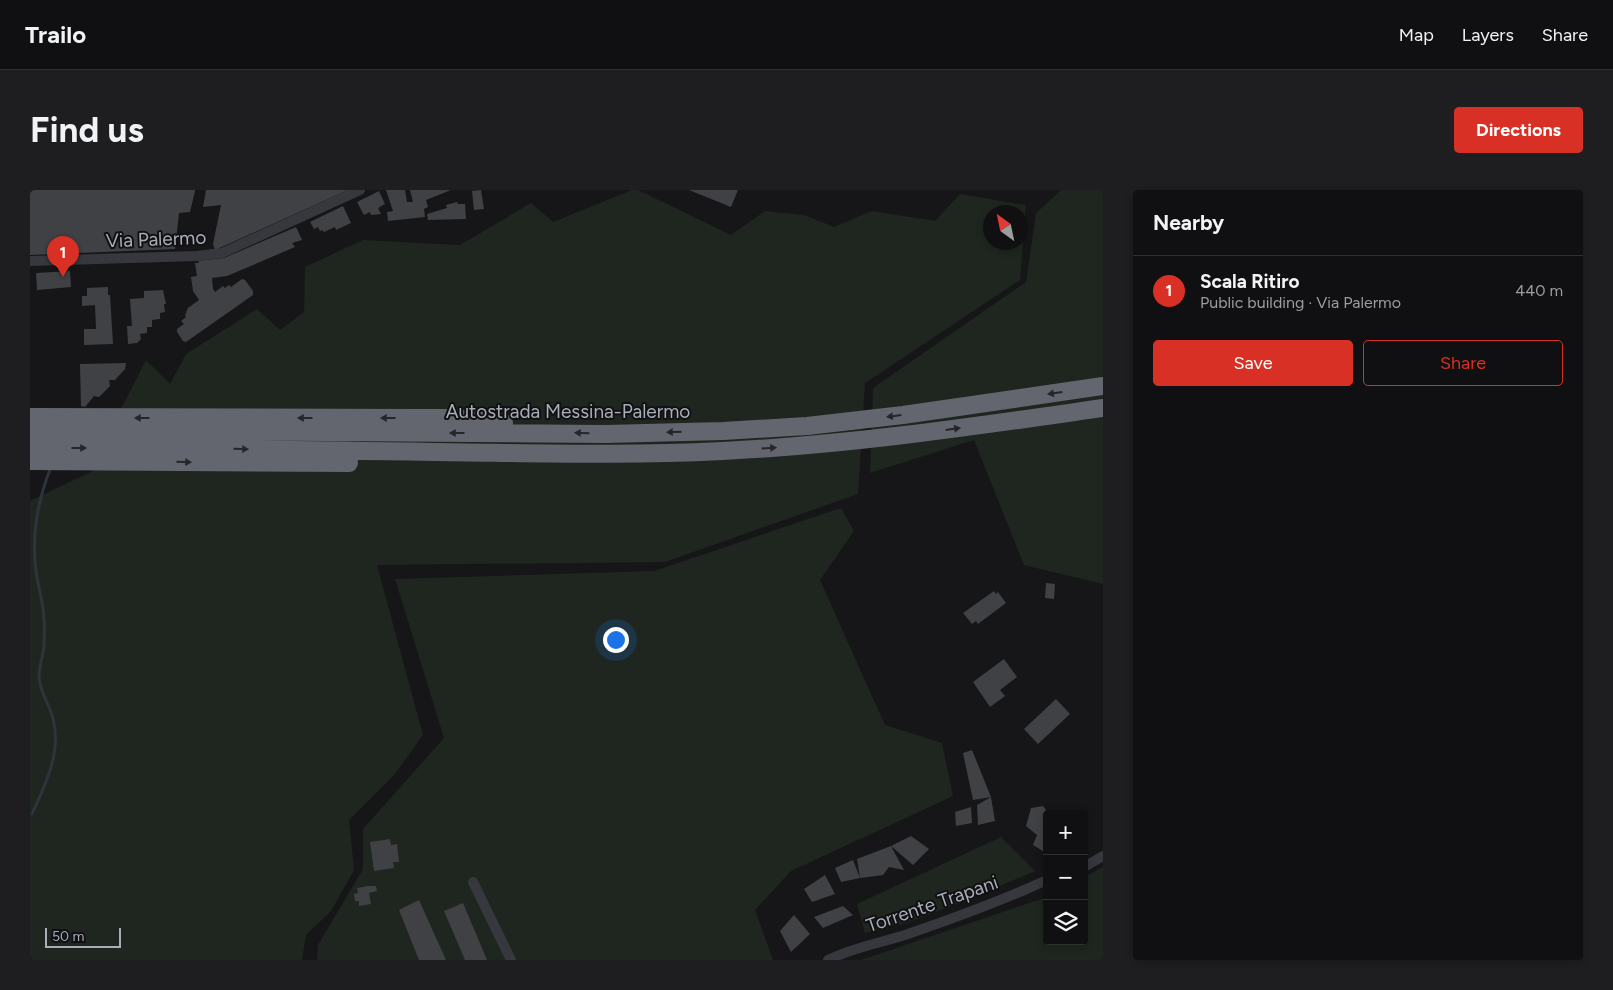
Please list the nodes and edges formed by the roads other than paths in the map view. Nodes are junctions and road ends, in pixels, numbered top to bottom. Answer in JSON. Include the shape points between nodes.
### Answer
{"nodes":[{"id":1,"x":360,"y":190,"type":"edge"},
{"id":2,"x":30,"y":261,"type":"edge"},
{"id":3,"x":1103,"y":386,"type":"edge"},
{"id":4,"x":1103,"y":408,"type":"edge"},
{"id":5,"x":30,"y":417,"type":"edge"},
{"id":6,"x":30,"y":430,"type":"edge"},
{"id":7,"x":558,"y":433,"type":"junction"},
{"id":8,"x":30,"y":448,"type":"edge"},
{"id":9,"x":559,"y":453,"type":"junction"},
{"id":10,"x":30,"y":461,"type":"edge"},
{"id":11,"x":1103,"y":851,"type":"edge"},
{"id":12,"x":1103,"y":856,"type":"edge"},
{"id":13,"x":1088,"y":859,"type":"edge"},
{"id":14,"x":1088,"y":865,"type":"edge"},
{"id":15,"x":473,"y":882,"type":"dead end"},
{"id":16,"x":1043,"y":882,"type":"edge"},
{"id":17,"x":1043,"y":888,"type":"edge"},
{"id":18,"x":511,"y":960,"type":"edge"},
{"id":19,"x":828,"y":960,"type":"edge"},
{"id":20,"x":838,"y":960,"type":"edge"}],
"edges":[{"from":1,"to":2,"type":"street","name":"Via Palermo","via":[[222,253]]},
{"from":3,"to":7,"type":"highway","name":"Autostrada Messina-Palermo","one_way":true,"via":[[826,424],[723,431]]},
{"from":9,"to":4,"type":"highway","one_way":true,"via":[[811,446]]},
{"from":7,"to":5,"type":"highway","one_way":true,"via":[[470,420],[415,418]]},
{"from":7,"to":6,"type":"highway","name":"Autostrada Messina-Palermo","one_way":true},
{"from":8,"to":9,"type":"highway","one_way":true},
{"from":10,"to":9,"type":"highway","one_way":true,"via":[[499,463]]},
{"from":11,"to":13,"type":"street"},
{"from":12,"to":14,"type":"street"},
{"from":15,"to":18,"type":"street"},
{"from":16,"to":19,"type":"street","name":"Torrente Trapani","via":[[967,914],[848,950]]},
{"from":17,"to":20,"type":"street","via":[[970,918]]}]}
